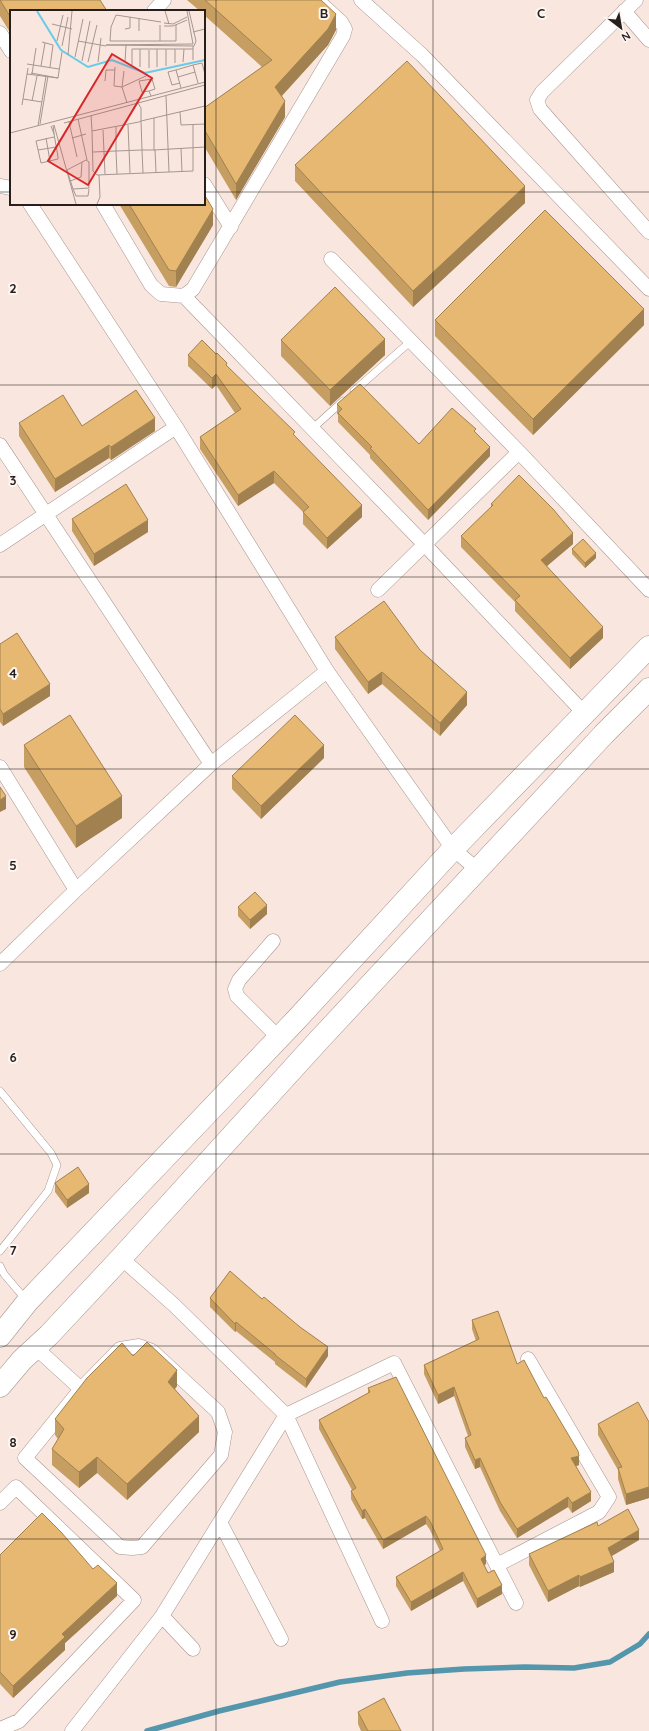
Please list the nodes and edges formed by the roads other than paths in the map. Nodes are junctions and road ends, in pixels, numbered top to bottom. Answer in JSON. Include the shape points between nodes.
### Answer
{"nodes":[{"id":1,"x":164,"y":0,"type":"edge"},
{"id":2,"x":317,"y":0,"type":"edge"},
{"id":3,"x":361,"y":0,"type":"edge"},
{"id":4,"x":636,"y":0,"type":"edge"},
{"id":5,"x":155,"y":10,"type":"edge"},
{"id":6,"x":624,"y":12,"type":"junction"},
{"id":7,"x":0,"y":33,"type":"edge"},
{"id":8,"x":649,"y":40,"type":"edge"},
{"id":9,"x":10,"y":49,"type":"edge"},
{"id":10,"x":0,"y":186,"type":"edge"},
{"id":11,"x":205,"y":186,"type":"edge"},
{"id":12,"x":10,"y":188,"type":"edge"},
{"id":13,"x":31,"y":205,"type":"edge"},
{"id":14,"x":104,"y":205,"type":"edge"},
{"id":15,"x":647,"y":225,"type":"edge"},
{"id":16,"x":231,"y":227,"type":"junction"},
{"id":17,"x":331,"y":259,"type":"dead end"},
{"id":18,"x":649,"y":289,"type":"edge"},
{"id":19,"x":184,"y":296,"type":"junction"},
{"id":20,"x":411,"y":341,"type":"junction"},
{"id":21,"x":176,"y":427,"type":"junction"},
{"id":22,"x":312,"y":428,"type":"junction"},
{"id":23,"x":0,"y":445,"type":"edge"},
{"id":24,"x":520,"y":452,"type":"junction"},
{"id":25,"x":46,"y":514,"type":"junction"},
{"id":26,"x":425,"y":544,"type":"junction"},
{"id":27,"x":0,"y":545,"type":"edge"},
{"id":28,"x":378,"y":590,"type":"dead end"},
{"id":29,"x":649,"y":590,"type":"edge"},
{"id":30,"x":649,"y":647,"type":"edge"},
{"id":31,"x":326,"y":670,"type":"junction"},
{"id":32,"x":649,"y":689,"type":"edge"},
{"id":33,"x":584,"y":713,"type":"junction"},
{"id":34,"x":211,"y":764,"type":"junction"},
{"id":35,"x":0,"y":767,"type":"edge"},
{"id":36,"x":452,"y":849,"type":"junction"},
{"id":37,"x":478,"y":870,"type":"junction"},
{"id":38,"x":76,"y":890,"type":"junction"},
{"id":39,"x":273,"y":941,"type":"dead end"},
{"id":40,"x":0,"y":964,"type":"edge"},
{"id":41,"x":279,"y":1038,"type":"junction"},
{"id":42,"x":258,"y":1060,"type":"junction"},
{"id":43,"x":281,"y":1082,"type":"junction"},
{"id":44,"x":0,"y":1091,"type":"edge"},
{"id":45,"x":0,"y":1251,"type":"edge"},
{"id":46,"x":121,"y":1258,"type":"junction"},
{"id":47,"x":0,"y":1266,"type":"edge"},
{"id":48,"x":28,"y":1302,"type":"junction"},
{"id":49,"x":0,"y":1336,"type":"edge"},
{"id":50,"x":36,"y":1348,"type":"junction"},
{"id":51,"x":528,"y":1359,"type":"dead end"},
{"id":52,"x":0,"y":1386,"type":"edge"},
{"id":53,"x":81,"y":1389,"type":"junction"},
{"id":54,"x":286,"y":1415,"type":"junction"},
{"id":55,"x":0,"y":1503,"type":"edge"},
{"id":56,"x":220,"y":1522,"type":"junction"},
{"id":57,"x":497,"y":1565,"type":"junction"},
{"id":58,"x":516,"y":1603,"type":"dead end"},
{"id":59,"x":162,"y":1616,"type":"junction"},
{"id":60,"x":382,"y":1621,"type":"dead end"},
{"id":61,"x":282,"y":1639,"type":"dead end"},
{"id":62,"x":193,"y":1649,"type":"dead end"},
{"id":63,"x":0,"y":1729,"type":"edge"},
{"id":64,"x":72,"y":1731,"type":"edge"}],
"edges":[{"from":1,"to":5,"type":"street"},
{"from":2,"to":16,"type":"street","via":[[341,22],[345,29],[343,36]]},
{"from":3,"to":18,"type":"street","via":[[422,55]]},
{"from":4,"to":6,"type":"street"},
{"from":6,"to":8,"type":"street"},
{"from":6,"to":15,"type":"street","via":[[542,92],[537,100],[547,117]]},
{"from":7,"to":9,"type":"street"},
{"from":10,"to":12,"type":"street"},
{"from":11,"to":16,"type":"street"},
{"from":13,"to":21,"type":"street"},
{"from":14,"to":19,"type":"street","via":[[152,285],[161,294]]},
{"from":16,"to":19,"type":"street","via":[[200,280]]},
{"from":17,"to":20,"type":"street"},
{"from":19,"to":22,"type":"street"},
{"from":20,"to":22,"type":"lane"},
{"from":20,"to":24,"type":"street"},
{"from":21,"to":25,"type":"street"},
{"from":21,"to":31,"type":"street"},
{"from":22,"to":26,"type":"street"},
{"from":23,"to":25,"type":"street"},
{"from":24,"to":26,"type":"street"},
{"from":24,"to":29,"type":"street"},
{"from":25,"to":27,"type":"street"},
{"from":25,"to":34,"type":"street"},
{"from":26,"to":28,"type":"street"},
{"from":26,"to":33,"type":"street"},
{"from":30,"to":33,"type":"main road"},
{"from":31,"to":34,"type":"street"},
{"from":31,"to":36,"type":"street"},
{"from":32,"to":37,"type":"main road"},
{"from":33,"to":36,"type":"main road"},
{"from":34,"to":38,"type":"street"},
{"from":35,"to":38,"type":"street"},
{"from":36,"to":37,"type":"street"},
{"from":36,"to":41,"type":"main road"},
{"from":37,"to":43,"type":"main road"},
{"from":38,"to":40,"type":"street"},
{"from":39,"to":41,"type":"street","via":[[239,980],[235,989],[237,996]]},
{"from":41,"to":42,"type":"main road"},
{"from":42,"to":43,"type":"main road"},
{"from":42,"to":48,"type":"main road"},
{"from":43,"to":46,"type":"main road"},
{"from":44,"to":45,"type":"lane","via":[[51,1153],[57,1165],[48,1191]]},
{"from":46,"to":50,"type":"main road"},
{"from":46,"to":54,"type":"street","via":[[174,1305]]},
{"from":47,"to":48,"type":"lane"},
{"from":48,"to":49,"type":"main road"},
{"from":50,"to":52,"type":"main road"},
{"from":50,"to":53,"type":"street"},
{"from":51,"to":57,"type":"street","via":[[609,1497],[599,1512]]},
{"from":53,"to":53,"type":"street","via":[[120,1349],[139,1346],[152,1351],[218,1412],[225,1432],[221,1455],[142,1547],[120,1547],[25,1458]]},
{"from":54,"to":56,"type":"street"},
{"from":54,"to":57,"type":"street","via":[[394,1363]]},
{"from":54,"to":60,"type":"street"},
{"from":55,"to":63,"type":"street","via":[[16,1487],[134,1600],[19,1721]]},
{"from":56,"to":59,"type":"street"},
{"from":56,"to":61,"type":"street"},
{"from":57,"to":58,"type":"street"},
{"from":59,"to":62,"type":"street"},
{"from":59,"to":64,"type":"street"}]}
